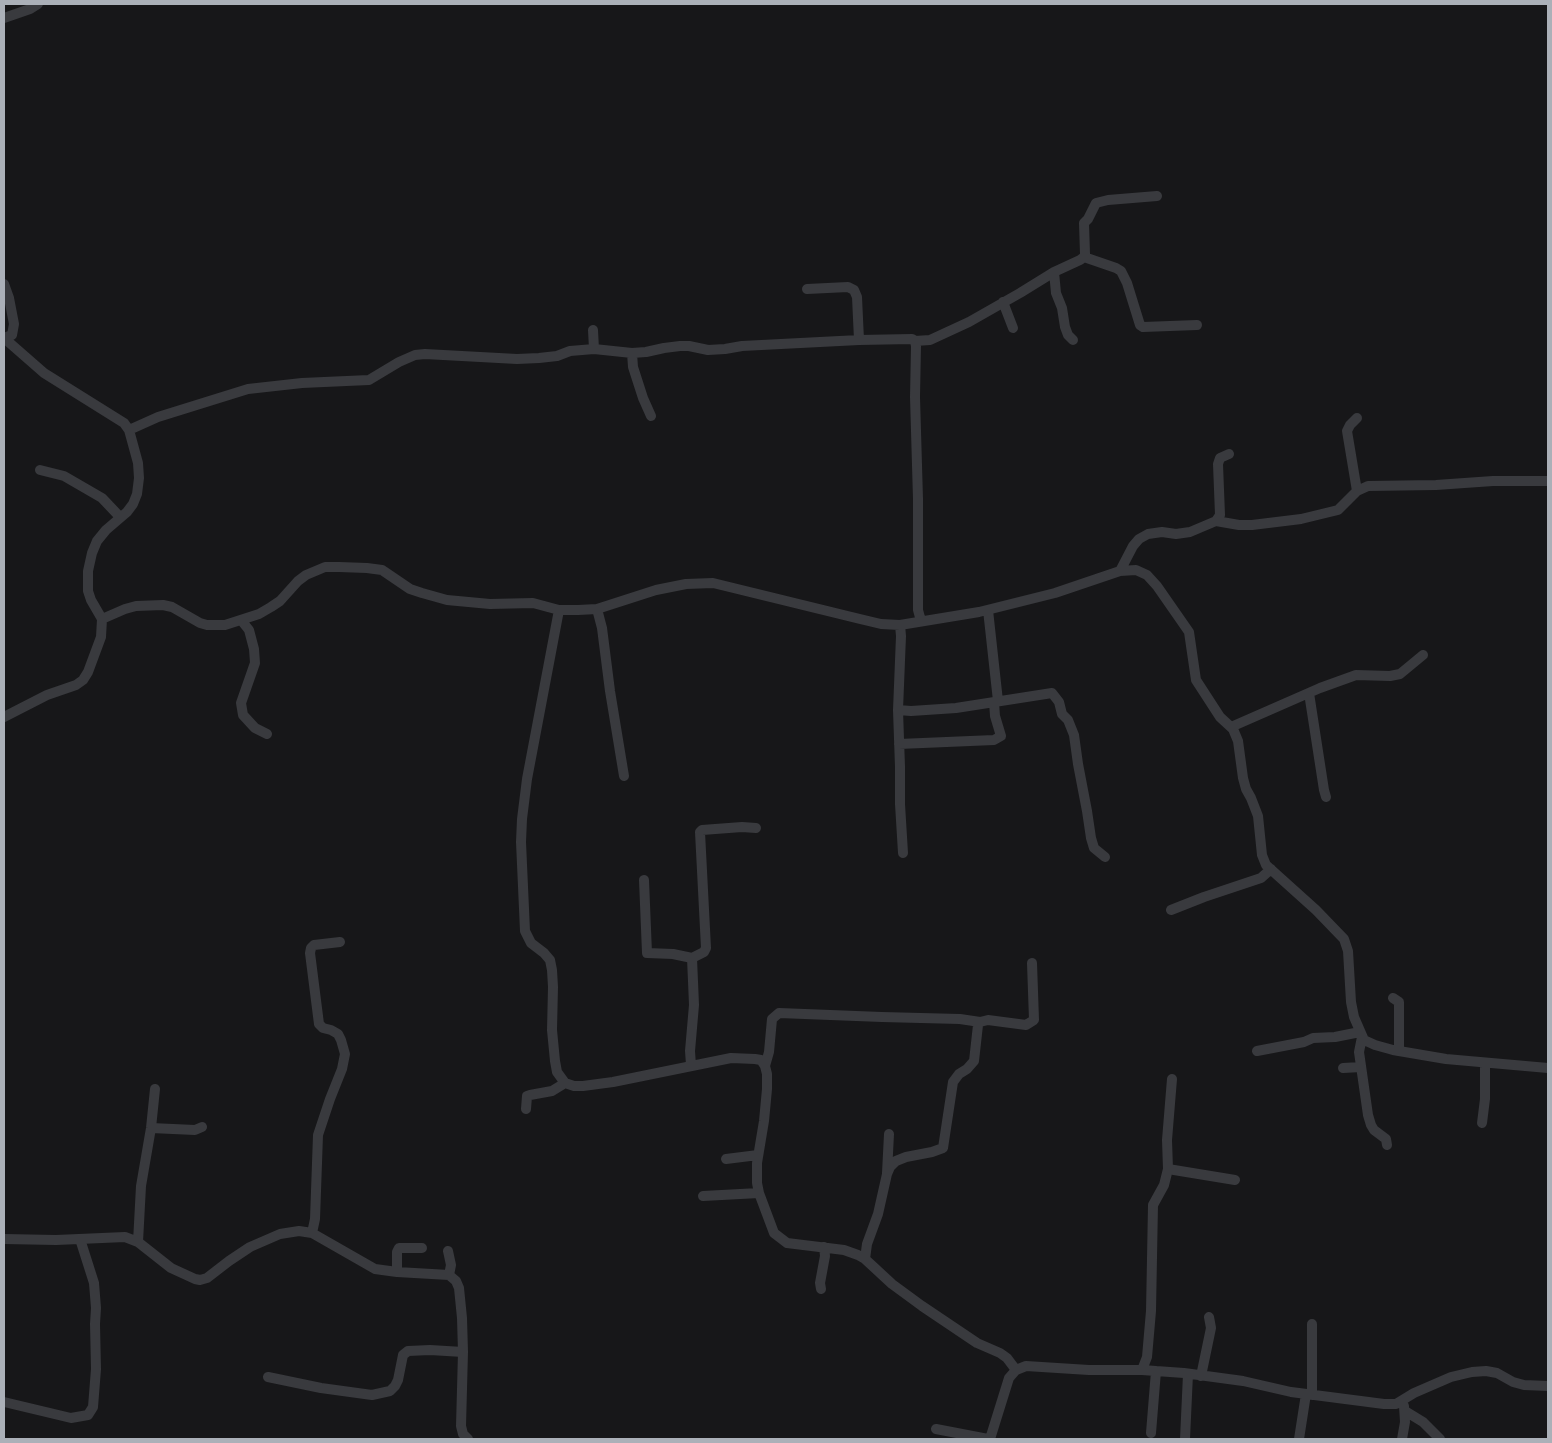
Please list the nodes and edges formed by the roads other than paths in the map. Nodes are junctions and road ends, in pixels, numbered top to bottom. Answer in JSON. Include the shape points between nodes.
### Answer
{"nodes":[{"id":1,"x":38,"y":4,"type":"edge"},
{"id":2,"x":4,"y":18,"type":"edge"},
{"id":3,"x":1157,"y":196,"type":"dead end"},
{"id":4,"x":1084,"y":257,"type":"junction"},
{"id":5,"x":1054,"y":272,"type":"junction"},
{"id":6,"x":4,"y":284,"type":"edge"},
{"id":7,"x":807,"y":289,"type":"dead end"},
{"id":8,"x":1003,"y":302,"type":"junction"},
{"id":9,"x":1196,"y":326,"type":"dead end"},
{"id":10,"x":1013,"y":328,"type":"dead end"},
{"id":11,"x":593,"y":330,"type":"dead end"},
{"id":12,"x":4,"y":338,"type":"edge"},
{"id":13,"x":859,"y":340,"type":"junction"},
{"id":14,"x":1073,"y":340,"type":"dead end"},
{"id":15,"x":915,"y":341,"type":"junction"},
{"id":16,"x":594,"y":350,"type":"junction"},
{"id":17,"x":632,"y":353,"type":"junction"},
{"id":18,"x":651,"y":416,"type":"dead end"},
{"id":19,"x":1357,"y":418,"type":"dead end"},
{"id":20,"x":129,"y":430,"type":"junction"},
{"id":21,"x":1229,"y":454,"type":"dead end"},
{"id":22,"x":40,"y":470,"type":"dead end"},
{"id":23,"x":1548,"y":481,"type":"edge"},
{"id":24,"x":1357,"y":491,"type":"junction"},
{"id":25,"x":120,"y":517,"type":"junction"},
{"id":26,"x":1216,"y":521,"type":"junction"},
{"id":27,"x":1120,"y":571,"type":"junction"},
{"id":28,"x":597,"y":609,"type":"junction"},
{"id":29,"x":559,"y":610,"type":"junction"},
{"id":30,"x":988,"y":610,"type":"junction"},
{"id":31,"x":102,"y":619,"type":"junction"},
{"id":32,"x":241,"y":620,"type":"junction"},
{"id":33,"x":921,"y":621,"type":"junction"},
{"id":34,"x":900,"y":626,"type":"junction"},
{"id":35,"x":1423,"y":656,"type":"dead end"},
{"id":36,"x":1309,"y":693,"type":"junction"},
{"id":37,"x":996,"y":702,"type":"junction"},
{"id":38,"x":898,"y":710,"type":"junction"},
{"id":39,"x":4,"y":717,"type":"edge"},
{"id":40,"x":1231,"y":727,"type":"junction"},
{"id":41,"x":267,"y":734,"type":"dead end"},
{"id":42,"x":899,"y":744,"type":"junction"},
{"id":43,"x":624,"y":776,"type":"dead end"},
{"id":44,"x":1326,"y":797,"type":"dead end"},
{"id":45,"x":756,"y":828,"type":"dead end"},
{"id":46,"x":903,"y":853,"type":"dead end"},
{"id":47,"x":1105,"y":857,"type":"dead end"},
{"id":48,"x":1271,"y":869,"type":"junction"},
{"id":49,"x":644,"y":880,"type":"dead end"},
{"id":50,"x":1171,"y":910,"type":"dead end"},
{"id":51,"x":340,"y":942,"type":"dead end"},
{"id":52,"x":692,"y":958,"type":"junction"},
{"id":53,"x":1032,"y":963,"type":"dead end"},
{"id":54,"x":1393,"y":998,"type":"dead end"},
{"id":55,"x":980,"y":1022,"type":"junction"},
{"id":56,"x":1361,"y":1035,"type":"junction"},
{"id":57,"x":1257,"y":1051,"type":"dead end"},
{"id":58,"x":1399,"y":1051,"type":"junction"},
{"id":59,"x":1485,"y":1063,"type":"junction"},
{"id":60,"x":691,"y":1065,"type":"junction"},
{"id":61,"x":766,"y":1066,"type":"junction"},
{"id":62,"x":1361,"y":1067,"type":"junction"},
{"id":63,"x":1343,"y":1068,"type":"dead end"},
{"id":64,"x":1548,"y":1068,"type":"edge"},
{"id":65,"x":1172,"y":1079,"type":"dead end"},
{"id":66,"x":565,"y":1083,"type":"junction"},
{"id":67,"x":155,"y":1089,"type":"dead end"},
{"id":68,"x":526,"y":1109,"type":"dead end"},
{"id":69,"x":1482,"y":1123,"type":"dead end"},
{"id":70,"x":202,"y":1127,"type":"dead end"},
{"id":71,"x":151,"y":1128,"type":"junction"},
{"id":72,"x":889,"y":1134,"type":"dead end"},
{"id":73,"x":1387,"y":1145,"type":"dead end"},
{"id":74,"x":758,"y":1155,"type":"junction"},
{"id":75,"x":726,"y":1159,"type":"dead end"},
{"id":76,"x":1168,"y":1169,"type":"junction"},
{"id":77,"x":887,"y":1174,"type":"junction"},
{"id":78,"x":1235,"y":1180,"type":"dead end"},
{"id":79,"x":759,"y":1193,"type":"junction"},
{"id":80,"x":703,"y":1196,"type":"dead end"},
{"id":81,"x":312,"y":1233,"type":"junction"},
{"id":82,"x":4,"y":1239,"type":"edge"},
{"id":83,"x":80,"y":1239,"type":"junction"},
{"id":84,"x":138,"y":1242,"type":"junction"},
{"id":85,"x":824,"y":1247,"type":"junction"},
{"id":86,"x":422,"y":1248,"type":"dead end"},
{"id":87,"x":448,"y":1251,"type":"dead end"},
{"id":88,"x":865,"y":1259,"type":"junction"},
{"id":89,"x":397,"y":1272,"type":"junction"},
{"id":90,"x":449,"y":1275,"type":"junction"},
{"id":91,"x":821,"y":1289,"type":"dead end"},
{"id":92,"x":1210,"y":1317,"type":"dead end"},
{"id":93,"x":1312,"y":1324,"type":"dead end"},
{"id":94,"x":463,"y":1352,"type":"junction"},
{"id":95,"x":1016,"y":1370,"type":"junction"},
{"id":96,"x":1142,"y":1370,"type":"junction"},
{"id":97,"x":1156,"y":1372,"type":"junction"},
{"id":98,"x":1188,"y":1374,"type":"junction"},
{"id":99,"x":1201,"y":1376,"type":"junction"},
{"id":100,"x":268,"y":1377,"type":"dead end"},
{"id":101,"x":1548,"y":1386,"type":"edge"},
{"id":102,"x":1309,"y":1395,"type":"junction"},
{"id":103,"x":1403,"y":1400,"type":"junction"},
{"id":104,"x":4,"y":1402,"type":"edge"},
{"id":105,"x":1405,"y":1411,"type":"junction"},
{"id":106,"x":936,"y":1429,"type":"dead end"},
{"id":107,"x":1150,"y":1434,"type":"dead end"},
{"id":108,"x":468,"y":1439,"type":"edge"},
{"id":109,"x":989,"y":1439,"type":"edge"},
{"id":110,"x":1185,"y":1439,"type":"edge"},
{"id":111,"x":1299,"y":1439,"type":"edge"},
{"id":112,"x":1402,"y":1439,"type":"edge"},
{"id":113,"x":1440,"y":1439,"type":"edge"}],
"edges":[{"from":1,"to":2,"type":"street"},
{"from":3,"to":4,"type":"street","via":[[1096,203],[1084,222]]},
{"from":4,"to":5,"type":"street"},
{"from":4,"to":9,"type":"street","via":[[1121,271],[1143,327]]},
{"from":5,"to":8,"type":"street"},
{"from":5,"to":14,"type":"street","via":[[1065,327]]},
{"from":6,"to":12,"type":"street","via":[[14,324],[12,335]]},
{"from":7,"to":13,"type":"street","via":[[848,287],[854,290]]},
{"from":8,"to":10,"type":"street"},
{"from":8,"to":15,"type":"street","via":[[949,332],[930,340]]},
{"from":11,"to":16,"type":"street"},
{"from":12,"to":20,"type":"street","via":[[44,373],[114,415]]},
{"from":13,"to":15,"type":"street"},
{"from":13,"to":17,"type":"street","via":[[742,346],[725,350],[673,346]]},
{"from":15,"to":33,"type":"street","via":[[918,610]]},
{"from":16,"to":17,"type":"street"},
{"from":16,"to":20,"type":"street","via":[[570,351],[548,358],[415,355],[369,380],[248,389],[167,414]]},
{"from":17,"to":18,"type":"street","via":[[633,366]]},
{"from":19,"to":24,"type":"street","via":[[1347,431]]},
{"from":20,"to":25,"type":"street","via":[[139,478],[133,504]]},
{"from":21,"to":26,"type":"street","via":[[1220,458],[1218,464],[1220,515]]},
{"from":22,"to":25,"type":"street","via":[[64,476],[102,498]]},
{"from":23,"to":24,"type":"street","via":[[1368,486]]},
{"from":24,"to":26,"type":"street","via":[[1338,510],[1301,519],[1252,525]]},
{"from":25,"to":31,"type":"street","via":[[97,541],[88,571],[90,600]]},
{"from":26,"to":27,"type":"street","via":[[1190,532],[1148,534],[1133,546]]},
{"from":27,"to":30,"type":"street","via":[[1055,594]]},
{"from":27,"to":40,"type":"street","via":[[1136,570],[1147,575],[1171,605],[1189,632],[1196,680],[1220,717]]},
{"from":28,"to":29,"type":"street"},
{"from":28,"to":34,"type":"street","via":[[656,590],[713,583]]},
{"from":28,"to":43,"type":"street"},
{"from":29,"to":32,"type":"street","via":[[533,603],[447,600],[410,589],[382,570],[325,567],[302,578],[271,607]]},
{"from":29,"to":66,"type":"street","via":[[527,779],[521,842],[525,931],[531,943],[550,960],[555,1062]]},
{"from":30,"to":33,"type":"street"},
{"from":30,"to":37,"type":"street"},
{"from":31,"to":32,"type":"street","via":[[125,609],[149,604],[172,607],[207,625],[225,625]]},
{"from":31,"to":39,"type":"street","via":[[101,637],[83,680]]},
{"from":32,"to":41,"type":"street","via":[[249,630],[255,663],[241,703],[243,715],[255,728]]},
{"from":33,"to":34,"type":"street"},
{"from":34,"to":38,"type":"street"},
{"from":35,"to":36,"type":"street","via":[[1400,674],[1356,676]]},
{"from":36,"to":40,"type":"street"},
{"from":36,"to":44,"type":"street"},
{"from":37,"to":38,"type":"street","via":[[948,709]]},
{"from":37,"to":42,"type":"street","via":[[995,716],[1001,736],[994,740]]},
{"from":37,"to":47,"type":"street","via":[[1048,692],[1056,697],[1074,736],[1092,843]]},
{"from":38,"to":42,"type":"street"},
{"from":40,"to":48,"type":"street","via":[[1238,741],[1246,789],[1258,816],[1262,855]]},
{"from":42,"to":46,"type":"street"},
{"from":45,"to":52,"type":"street","via":[[700,832],[706,948]]},
{"from":48,"to":50,"type":"street","via":[[1262,878]]},
{"from":48,"to":56,"type":"street","via":[[1344,939],[1348,951],[1351,1002]]},
{"from":49,"to":52,"type":"street","via":[[647,953]]},
{"from":51,"to":81,"type":"street","via":[[314,945],[310,953],[319,1024],[338,1034],[345,1054],[318,1135]]},
{"from":52,"to":60,"type":"street"},
{"from":53,"to":55,"type":"street","via":[[1034,1020],[1026,1025],[988,1020]]},
{"from":54,"to":58,"type":"street","via":[[1399,1002]]},
{"from":55,"to":61,"type":"street","via":[[779,1013],[772,1019]]},
{"from":55,"to":77,"type":"street","via":[[974,1061],[953,1082],[944,1148],[896,1161]]},
{"from":56,"to":57,"type":"street","via":[[1313,1038]]},
{"from":56,"to":58,"type":"street","via":[[1375,1045]]},
{"from":56,"to":62,"type":"street","via":[[1358,1052]]},
{"from":58,"to":59,"type":"street"},
{"from":59,"to":64,"type":"street"},
{"from":59,"to":69,"type":"street"},
{"from":60,"to":61,"type":"street","via":[[732,1058],[755,1058]]},
{"from":60,"to":66,"type":"street","via":[[613,1082],[583,1086]]},
{"from":61,"to":74,"type":"street","via":[[767,1089]]},
{"from":62,"to":63,"type":"street"},
{"from":62,"to":73,"type":"street","via":[[1371,1125],[1386,1139]]},
{"from":65,"to":76,"type":"street"},
{"from":66,"to":68,"type":"street","via":[[552,1090],[530,1094]]},
{"from":67,"to":71,"type":"street"},
{"from":70,"to":71,"type":"street","via":[[195,1130]]},
{"from":71,"to":84,"type":"street","via":[[141,1186]]},
{"from":72,"to":77,"type":"street"},
{"from":74,"to":75,"type":"street"},
{"from":74,"to":79,"type":"street"},
{"from":76,"to":78,"type":"street"},
{"from":76,"to":96,"type":"street","via":[[1153,1206],[1150,1321]]},
{"from":77,"to":88,"type":"street"},
{"from":79,"to":80,"type":"street"},
{"from":79,"to":85,"type":"street","via":[[778,1237],[794,1245]]},
{"from":81,"to":84,"type":"street","via":[[290,1232],[271,1238],[244,1251],[200,1280],[171,1268]]},
{"from":81,"to":89,"type":"street","via":[[375,1269]]},
{"from":82,"to":83,"type":"street"},
{"from":83,"to":84,"type":"street","via":[[118,1236]]},
{"from":83,"to":104,"type":"street","via":[[94,1283],[96,1308],[93,1407],[88,1415],[71,1418]]},
{"from":85,"to":88,"type":"street","via":[[844,1250]]},
{"from":85,"to":91,"type":"street"},
{"from":86,"to":89,"type":"street","via":[[399,1248]]},
{"from":87,"to":90,"type":"street"},
{"from":88,"to":95,"type":"street","via":[[922,1306],[977,1343],[1000,1353]]},
{"from":89,"to":90,"type":"street"},
{"from":90,"to":94,"type":"street","via":[[458,1288]]},
{"from":92,"to":99,"type":"street","via":[[1211,1328]]},
{"from":93,"to":102,"type":"street"},
{"from":94,"to":100,"type":"street","via":[[408,1351],[403,1355],[395,1386],[390,1391],[372,1395]]},
{"from":94,"to":108,"type":"street","via":[[460,1426]]},
{"from":95,"to":96,"type":"street","via":[[1026,1366]]},
{"from":95,"to":109,"type":"street","via":[[1009,1378]]},
{"from":96,"to":97,"type":"street"},
{"from":97,"to":98,"type":"street"},
{"from":97,"to":107,"type":"street"},
{"from":98,"to":99,"type":"street"},
{"from":98,"to":110,"type":"street"},
{"from":99,"to":102,"type":"street"},
{"from":101,"to":103,"type":"street","via":[[1519,1384],[1497,1373],[1472,1372],[1451,1376]]},
{"from":102,"to":103,"type":"street","via":[[1384,1404]]},
{"from":102,"to":111,"type":"street"},
{"from":103,"to":105,"type":"street"},
{"from":105,"to":112,"type":"street"},
{"from":105,"to":113,"type":"street","via":[[1423,1422]]},
{"from":106,"to":109,"type":"street"}]}
